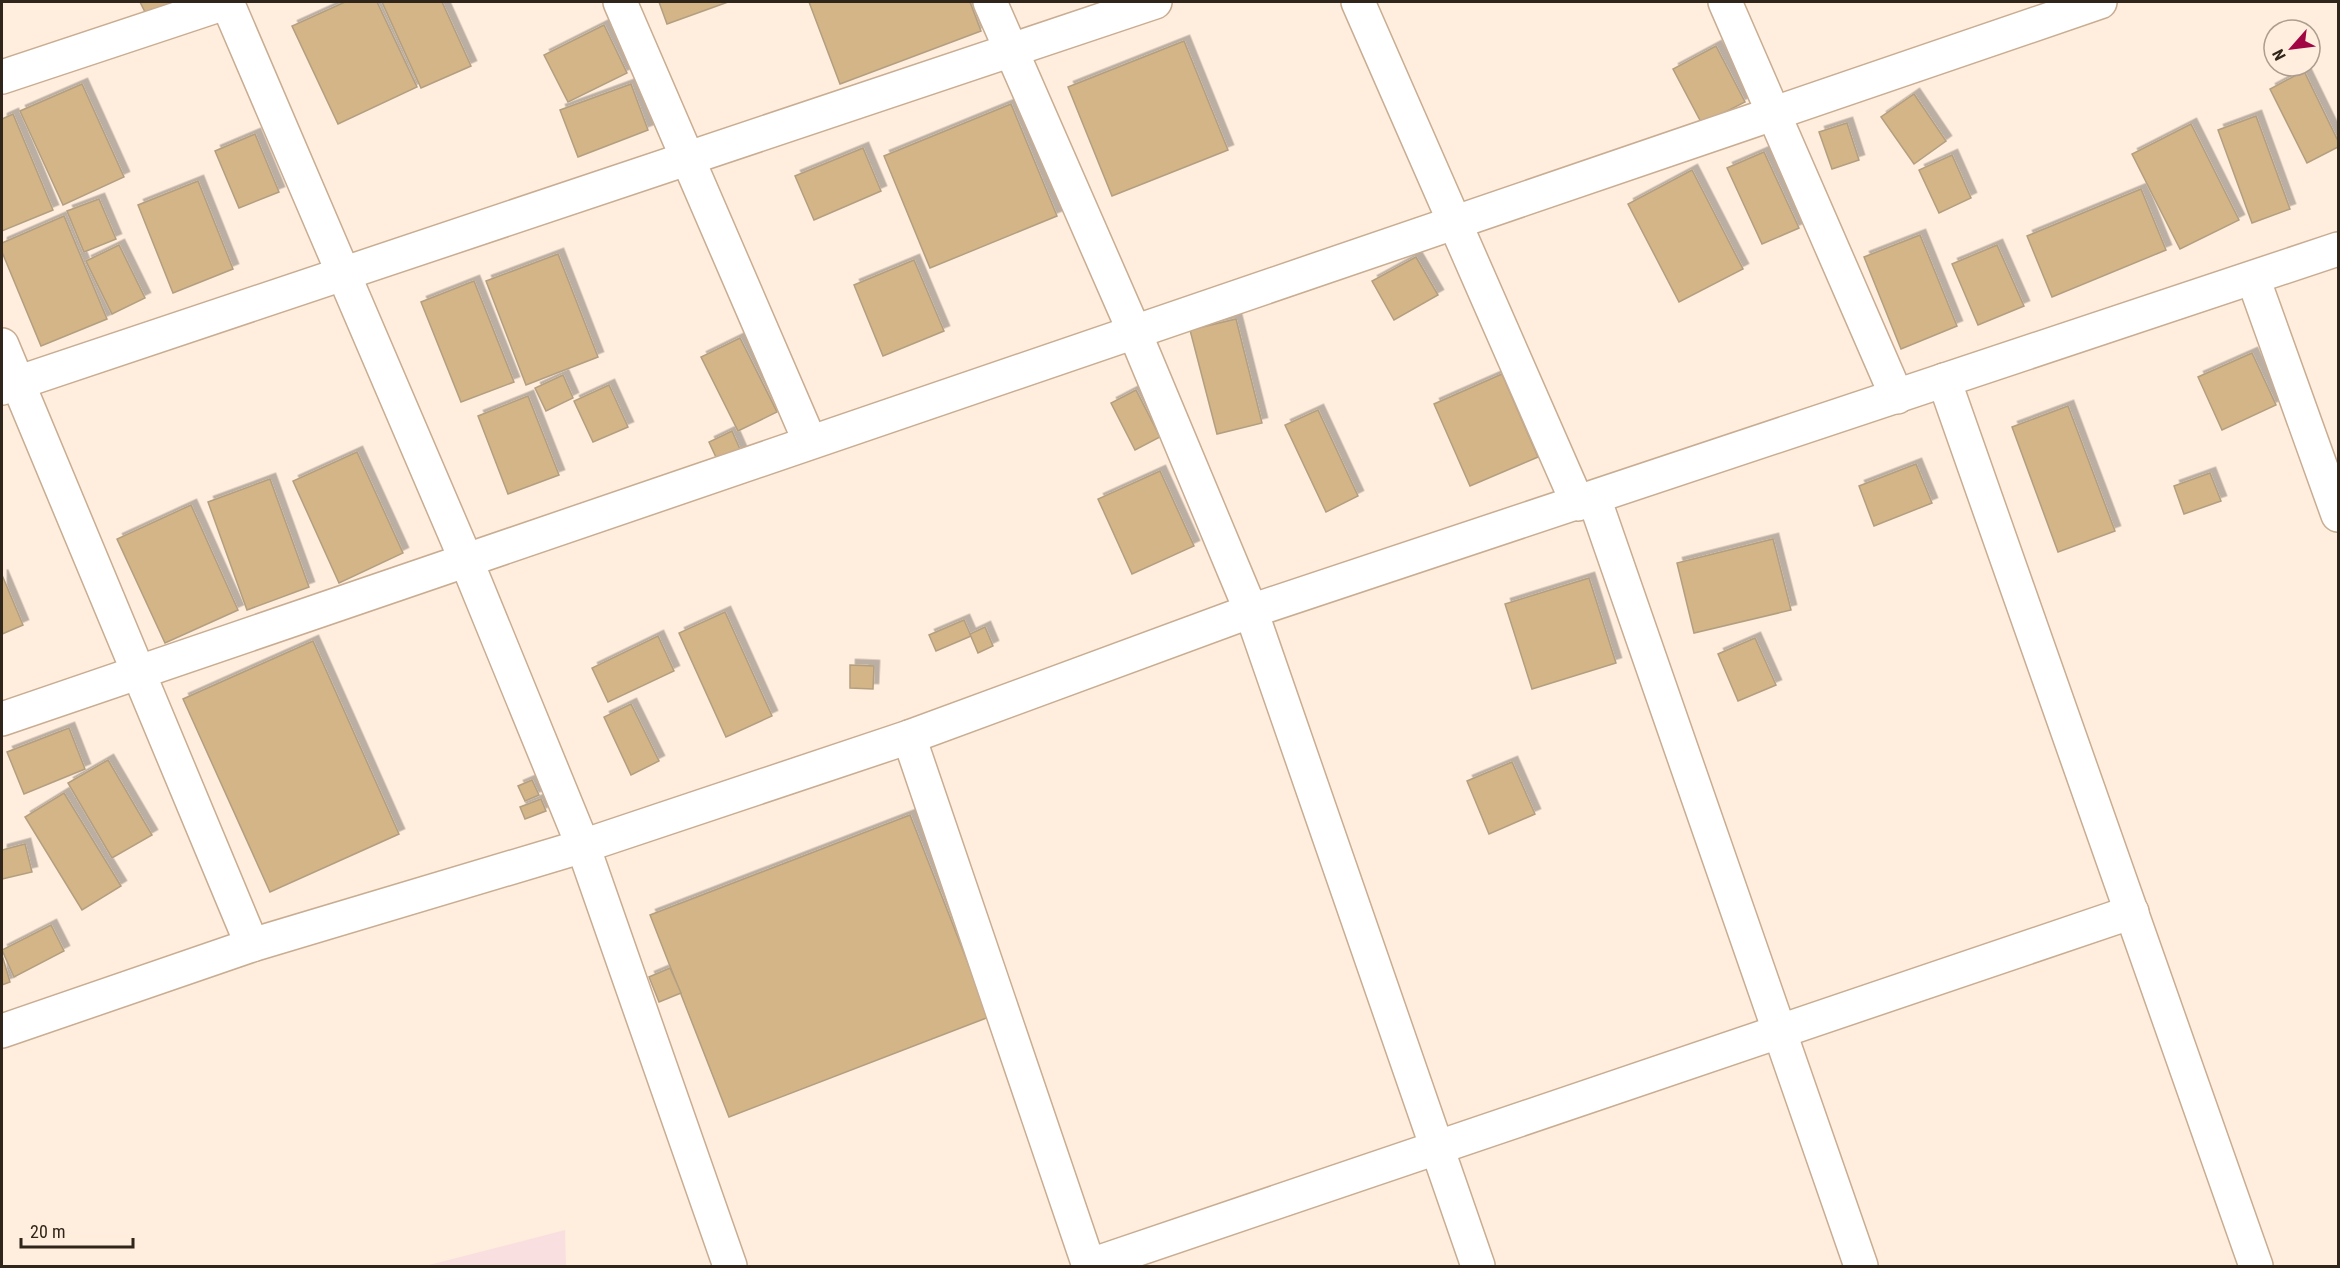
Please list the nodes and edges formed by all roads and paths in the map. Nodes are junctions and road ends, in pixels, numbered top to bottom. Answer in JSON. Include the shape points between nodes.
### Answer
{"nodes":[{"id":1,"x":228,"y":2,"type":"edge"},
{"id":2,"x":620,"y":2,"type":"edge"},
{"id":3,"x":990,"y":2,"type":"edge"},
{"id":4,"x":1155,"y":2,"type":"edge"},
{"id":5,"x":1358,"y":2,"type":"edge"},
{"id":6,"x":1725,"y":2,"type":"edge"},
{"id":7,"x":2094,"y":2,"type":"edge"},
{"id":8,"x":1011,"y":50,"type":"junction"},
{"id":9,"x":2,"y":77,"type":"edge"},
{"id":10,"x":1774,"y":112,"type":"junction"},
{"id":11,"x":688,"y":158,"type":"junction"},
{"id":12,"x":1456,"y":222,"type":"junction"},
{"id":13,"x":2338,"y":249,"type":"edge"},
{"id":14,"x":343,"y":274,"type":"junction"},
{"id":15,"x":2253,"y":278,"type":"junction"},
{"id":16,"x":1134,"y":331,"type":"junction"},
{"id":17,"x":2,"y":345,"type":"edge"},
{"id":18,"x":1944,"y":380,"type":"junction"},
{"id":19,"x":10,"y":386,"type":"edge"},
{"id":20,"x":1897,"y":398,"type":"junction"},
{"id":21,"x":810,"y":442,"type":"junction"},
{"id":22,"x":1586,"y":501,"type":"junction"},
{"id":23,"x":2338,"y":515,"type":"edge"},
{"id":24,"x":466,"y":560,"type":"junction"},
{"id":25,"x":1251,"y":611,"type":"junction"},
{"id":26,"x":139,"y":672,"type":"junction"},
{"id":27,"x":2,"y":719,"type":"edge"},
{"id":28,"x":909,"y":736,"type":"junction"},
{"id":29,"x":583,"y":846,"type":"junction"},
{"id":30,"x":2132,"y":912,"type":"junction"},
{"id":31,"x":252,"y":945,"type":"junction"},
{"id":32,"x":2,"y":1031,"type":"edge"},
{"id":33,"x":1780,"y":1031,"type":"junction"},
{"id":34,"x":1437,"y":1147,"type":"junction"},
{"id":35,"x":730,"y":1266,"type":"edge"},
{"id":36,"x":1089,"y":1266,"type":"edge"},
{"id":37,"x":1478,"y":1266,"type":"edge"},
{"id":38,"x":1861,"y":1266,"type":"edge"},
{"id":39,"x":2256,"y":1266,"type":"edge"}],
"edges":[{"from":1,"to":9,"type":"street"},
{"from":1,"to":14,"type":"street"},
{"from":2,"to":11,"type":"street"},
{"from":3,"to":8,"type":"street"},
{"from":4,"to":8,"type":"street"},
{"from":5,"to":12,"type":"street"},
{"from":6,"to":10,"type":"street"},
{"from":7,"to":10,"type":"street"},
{"from":8,"to":11,"type":"street"},
{"from":8,"to":16,"type":"street"},
{"from":10,"to":12,"type":"street"},
{"from":10,"to":20,"type":"street"},
{"from":11,"to":14,"type":"street"},
{"from":11,"to":21,"type":"street"},
{"from":12,"to":16,"type":"street"},
{"from":12,"to":22,"type":"street"},
{"from":13,"to":15,"type":"street"},
{"from":14,"to":19,"type":"street"},
{"from":14,"to":24,"type":"street"},
{"from":15,"to":18,"type":"street"},
{"from":15,"to":23,"type":"street"},
{"from":16,"to":21,"type":"street"},
{"from":16,"to":25,"type":"street"},
{"from":17,"to":19,"type":"street"},
{"from":18,"to":20,"type":"street"},
{"from":18,"to":30,"type":"street"},
{"from":19,"to":26,"type":"street"},
{"from":20,"to":22,"type":"street"},
{"from":21,"to":24,"type":"street"},
{"from":22,"to":25,"type":"street"},
{"from":22,"to":33,"type":"street"},
{"from":24,"to":26,"type":"street"},
{"from":24,"to":29,"type":"street"},
{"from":25,"to":28,"type":"street"},
{"from":25,"to":34,"type":"street"},
{"from":26,"to":27,"type":"street"},
{"from":26,"to":31,"type":"street"},
{"from":28,"to":29,"type":"street"},
{"from":28,"to":36,"type":"street"},
{"from":29,"to":31,"type":"street"},
{"from":29,"to":35,"type":"street"},
{"from":30,"to":33,"type":"street"},
{"from":30,"to":39,"type":"street"},
{"from":31,"to":32,"type":"street"},
{"from":33,"to":34,"type":"street"},
{"from":33,"to":38,"type":"street"},
{"from":34,"to":36,"type":"street"},
{"from":34,"to":37,"type":"street"}]}
